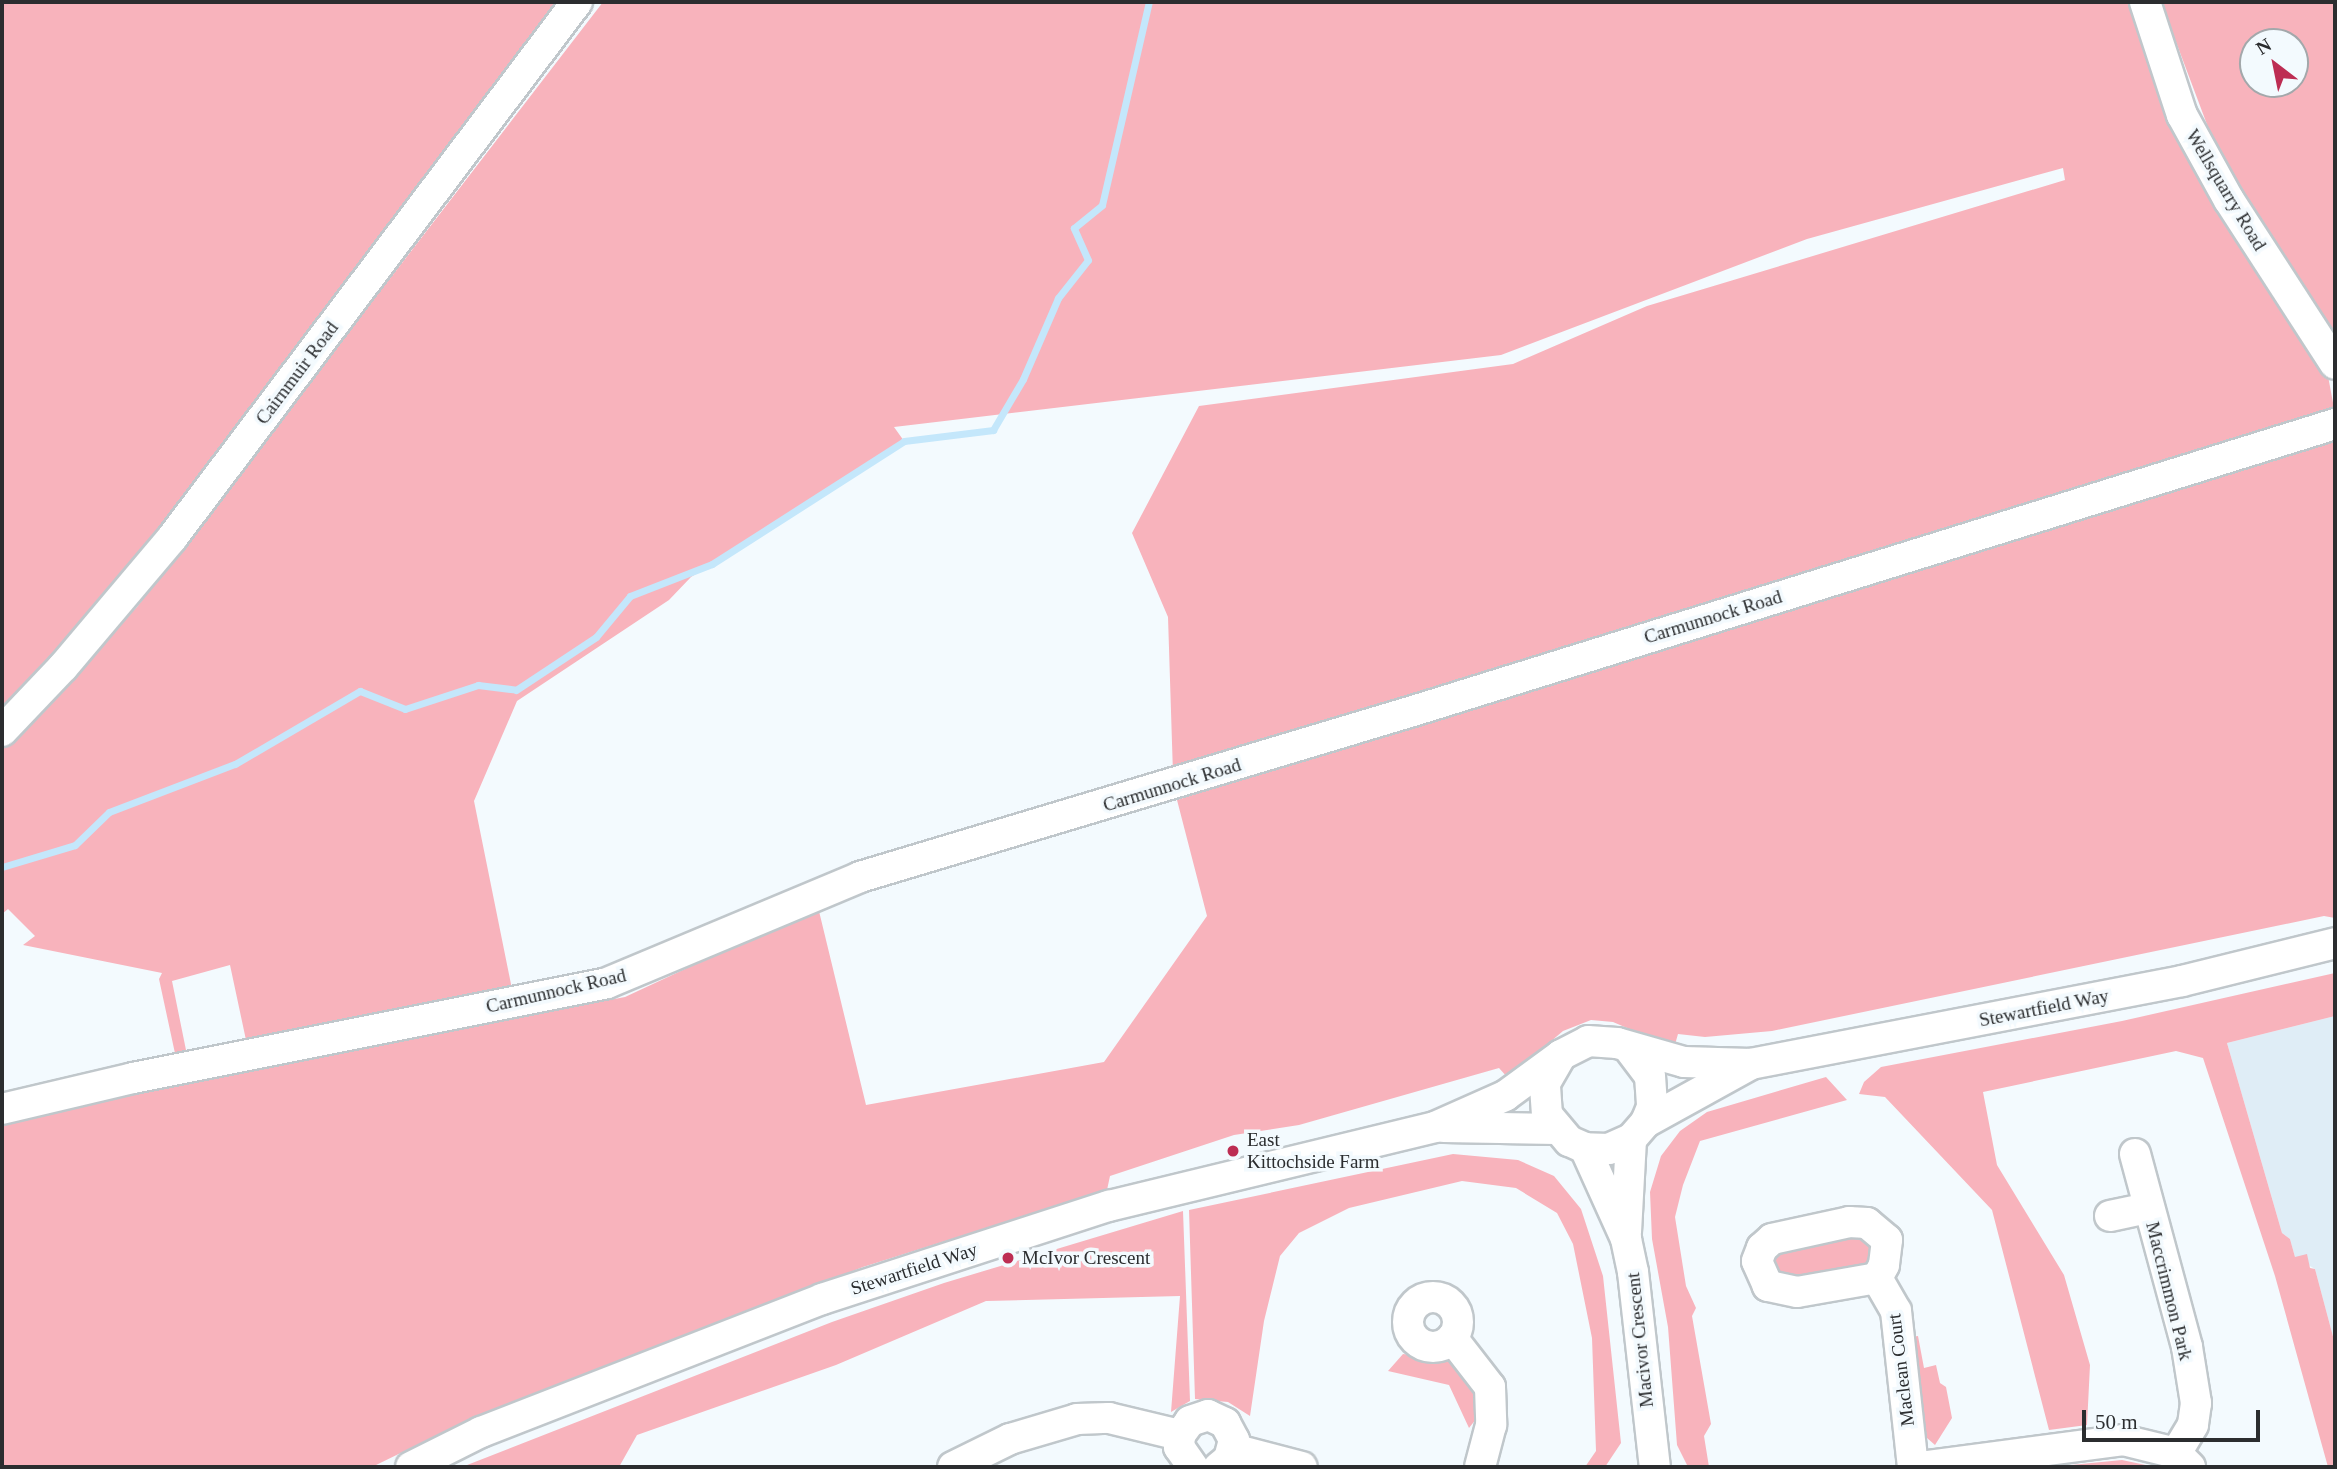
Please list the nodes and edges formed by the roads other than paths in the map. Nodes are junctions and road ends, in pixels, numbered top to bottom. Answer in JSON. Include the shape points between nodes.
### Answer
{"nodes":[{"id":1,"x":577,"y":2,"type":"edge"},
{"id":2,"x":2145,"y":2,"type":"edge"},
{"id":3,"x":2335,"y":364,"type":"edge"},
{"id":4,"x":2335,"y":424,"type":"edge"},
{"id":5,"x":2,"y":731,"type":"edge"},
{"id":6,"x":2335,"y":943,"type":"edge"},
{"id":7,"x":1631,"y":1051,"type":"junction"},
{"id":8,"x":1561,"y":1055,"type":"junction"},
{"id":9,"x":1751,"y":1064,"type":"junction"},
{"id":10,"x":2,"y":1109,"type":"edge"},
{"id":11,"x":1435,"y":1127,"type":"junction"},
{"id":12,"x":1556,"y":1129,"type":"junction"},
{"id":13,"x":1639,"y":1131,"type":"junction"},
{"id":14,"x":1585,"y":1148,"type":"junction"},
{"id":15,"x":2136,"y":1154,"type":"dead end"},
{"id":16,"x":2147,"y":1208,"type":"junction"},
{"id":17,"x":2110,"y":1216,"type":"dead end"},
{"id":18,"x":1626,"y":1239,"type":"junction"},
{"id":19,"x":1877,"y":1278,"type":"dead end"},
{"id":20,"x":1452,"y":1338,"type":"dead end"},
{"id":21,"x":1180,"y":1435,"type":"junction"},
{"id":22,"x":1226,"y":1458,"type":"edge"},
{"id":23,"x":1648,"y":1458,"type":"edge"},
{"id":24,"x":2183,"y":1460,"type":"edge"},
{"id":25,"x":411,"y":1467,"type":"edge"},
{"id":26,"x":953,"y":1467,"type":"edge"},
{"id":27,"x":1193,"y":1467,"type":"edge"},
{"id":28,"x":1302,"y":1467,"type":"edge"},
{"id":29,"x":1480,"y":1467,"type":"edge"},
{"id":30,"x":1913,"y":1467,"type":"edge"},
{"id":31,"x":1919,"y":1467,"type":"edge"}],
"edges":[{"from":1,"to":5,"type":"street","name":"Cairnmuir Road","via":[[172,538]]},
{"from":2,"to":3,"type":"street","name":"Wellsquarry Road","via":[[2182,115],[2229,200]]},
{"from":4,"to":10,"type":"street","name":"Carmunnock Road","via":[[1400,715],[860,877],[607,983],[133,1078]]},
{"from":6,"to":9,"type":"street","name":"Stewartfield Way","via":[[2182,981]]},
{"from":7,"to":8,"type":"street","via":[[1617,1043],[1588,1041]]},
{"from":7,"to":9,"type":"street","name":"Stewartfield Way","via":[[1684,1062]]},
{"from":7,"to":13,"type":"street","via":[[1650,1076],[1653,1099]]},
{"from":8,"to":11,"type":"street","name":"Stewartfield Way","via":[[1505,1096]]},
{"from":8,"to":12,"type":"street","via":[[1545,1083],[1547,1115]]},
{"from":9,"to":13,"type":"street","name":"Stewartfield Way"},
{"from":11,"to":12,"type":"street","name":"Stewartfield Way"},
{"from":11,"to":25,"type":"street","name":"Stewartfield Way","via":[[1109,1206],[822,1299],[481,1432]]},
{"from":12,"to":14,"type":"street"},
{"from":13,"to":14,"type":"street","via":[[1609,1149]]},
{"from":13,"to":18,"type":"street","name":"Macivor Crescent"},
{"from":14,"to":18,"type":"street","name":"Macivor Crescent"},
{"from":15,"to":16,"type":"street","name":"Maccrimmon Park"},
{"from":16,"to":17,"type":"street","name":"Maccrimmon Park"},
{"from":16,"to":24,"type":"street","name":"Maccrimmon Park","via":[[2187,1347],[2196,1403]]},
{"from":18,"to":23,"type":"street","name":"Macivor Crescent","via":[[1647,1368]]},
{"from":19,"to":30,"type":"street","name":"Maclean Court","via":[[1896,1311]]},
{"from":20,"to":29,"type":"street","via":[[1490,1387],[1491,1425]]},
{"from":21,"to":22,"type":"street","via":[[1198,1417],[1217,1418],[1231,1431]]},
{"from":21,"to":26,"type":"street","via":[[1109,1418],[1077,1419],[1022,1434]]},
{"from":21,"to":27,"type":"street","via":[[1179,1447]]},
{"from":22,"to":28,"type":"street"},
{"from":24,"to":31,"type":"street","via":[[2123,1440]]}]}
